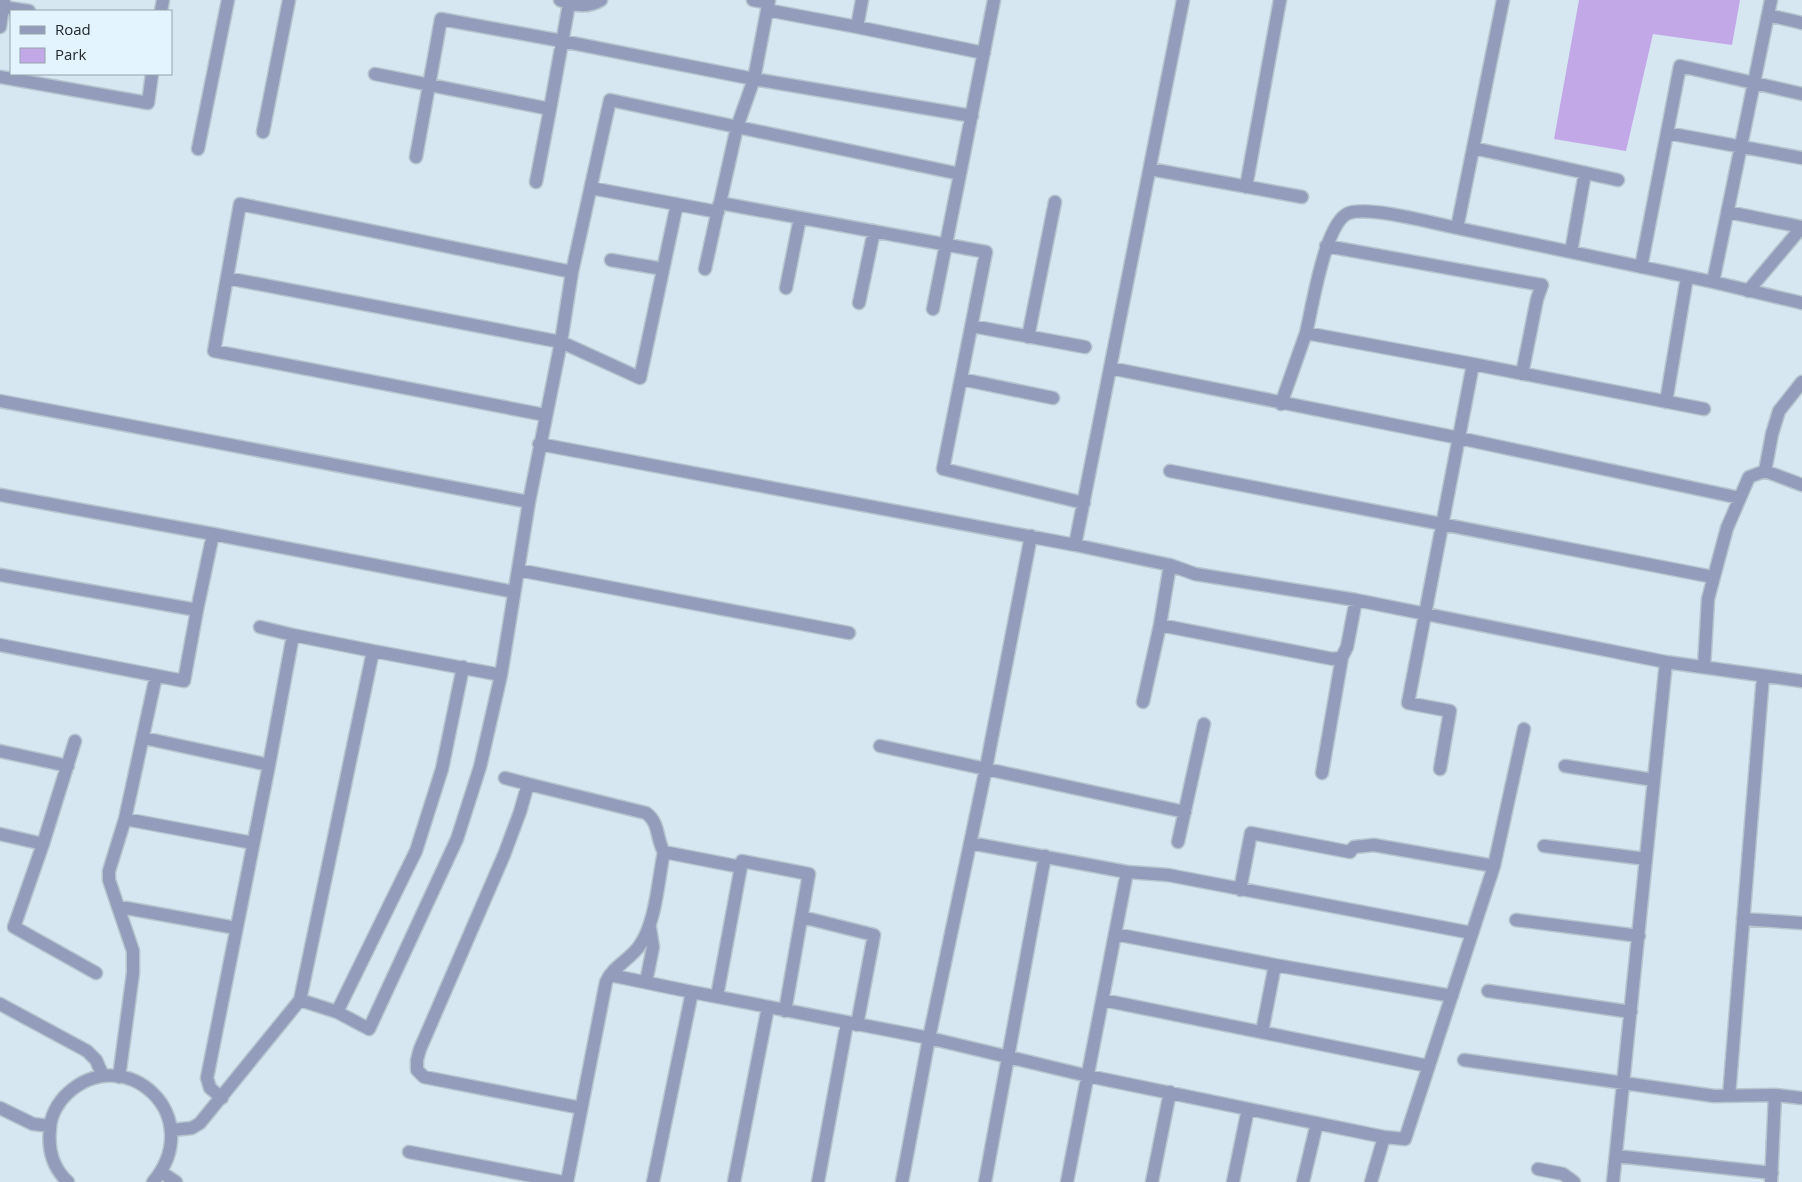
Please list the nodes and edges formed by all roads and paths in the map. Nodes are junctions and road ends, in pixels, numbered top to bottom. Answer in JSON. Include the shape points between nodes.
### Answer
{"nodes":[{"id":1,"x":228,"y":0,"type":"edge"},
{"id":2,"x":289,"y":0,"type":"edge"},
{"id":3,"x":601,"y":0,"type":"edge"},
{"id":4,"x":753,"y":0,"type":"edge"},
{"id":5,"x":862,"y":0,"type":"edge"},
{"id":6,"x":994,"y":0,"type":"edge"},
{"id":7,"x":1183,"y":0,"type":"edge"},
{"id":8,"x":1280,"y":0,"type":"edge"},
{"id":9,"x":1503,"y":0,"type":"edge"},
{"id":10,"x":1771,"y":0,"type":"edge"},
{"id":11,"x":565,"y":2,"type":"edge"},
{"id":12,"x":3,"y":3,"type":"edge"},
{"id":13,"x":768,"y":5,"type":"edge"},
{"id":14,"x":26,"y":10,"type":"edge"},
{"id":15,"x":1768,"y":15,"type":"junction"},
{"id":16,"x":1802,"y":23,"type":"edge"},
{"id":17,"x":0,"y":27,"type":"edge"},
{"id":18,"x":857,"y":27,"type":"junction"},
{"id":19,"x":562,"y":41,"type":"junction"},
{"id":20,"x":984,"y":53,"type":"junction"},
{"id":21,"x":375,"y":74,"type":"dead end"},
{"id":22,"x":152,"y":75,"type":"edge"},
{"id":23,"x":0,"y":77,"type":"edge"},
{"id":24,"x":754,"y":78,"type":"junction"},
{"id":25,"x":1754,"y":82,"type":"junction"},
{"id":26,"x":429,"y":85,"type":"junction"},
{"id":27,"x":1802,"y":94,"type":"edge"},
{"id":28,"x":550,"y":109,"type":"junction"},
{"id":29,"x":972,"y":116,"type":"junction"},
{"id":30,"x":737,"y":127,"type":"junction"},
{"id":31,"x":263,"y":132,"type":"dead end"},
{"id":32,"x":1667,"y":133,"type":"junction"},
{"id":33,"x":1741,"y":147,"type":"junction"},
{"id":34,"x":1474,"y":148,"type":"junction"},
{"id":35,"x":198,"y":149,"type":"dead end"},
{"id":36,"x":416,"y":157,"type":"dead end"},
{"id":37,"x":1802,"y":158,"type":"edge"},
{"id":38,"x":1150,"y":169,"type":"junction"},
{"id":39,"x":1586,"y":173,"type":"junction"},
{"id":40,"x":960,"y":174,"type":"junction"},
{"id":41,"x":1618,"y":180,"type":"dead end"},
{"id":42,"x":536,"y":182,"type":"dead end"},
{"id":43,"x":1246,"y":187,"type":"junction"},
{"id":44,"x":591,"y":188,"type":"junction"},
{"id":45,"x":1302,"y":197,"type":"dead end"},
{"id":46,"x":1055,"y":202,"type":"dead end"},
{"id":47,"x":677,"y":204,"type":"junction"},
{"id":48,"x":719,"y":207,"type":"junction"},
{"id":49,"x":1728,"y":212,"type":"junction"},
{"id":50,"x":800,"y":218,"type":"junction"},
{"id":51,"x":1802,"y":227,"type":"edge"},
{"id":52,"x":1458,"y":228,"type":"junction"},
{"id":53,"x":874,"y":231,"type":"junction"},
{"id":54,"x":947,"y":245,"type":"junction"},
{"id":55,"x":1326,"y":246,"type":"junction"},
{"id":56,"x":1571,"y":252,"type":"junction"},
{"id":57,"x":611,"y":260,"type":"dead end"},
{"id":58,"x":1641,"y":267,"type":"junction"},
{"id":59,"x":663,"y":269,"type":"junction"},
{"id":60,"x":706,"y":269,"type":"dead end"},
{"id":61,"x":572,"y":272,"type":"junction"},
{"id":62,"x":1687,"y":277,"type":"junction"},
{"id":63,"x":227,"y":278,"type":"junction"},
{"id":64,"x":1713,"y":282,"type":"junction"},
{"id":65,"x":786,"y":288,"type":"dead end"},
{"id":66,"x":1748,"y":291,"type":"junction"},
{"id":67,"x":859,"y":303,"type":"dead end"},
{"id":68,"x":1802,"y":303,"type":"edge"},
{"id":69,"x":932,"y":309,"type":"dead end"},
{"id":70,"x":972,"y":326,"type":"junction"},
{"id":71,"x":1306,"y":333,"type":"junction"},
{"id":72,"x":1028,"y":337,"type":"junction"},
{"id":73,"x":560,"y":342,"type":"junction"},
{"id":74,"x":1085,"y":347,"type":"dead end"},
{"id":75,"x":1473,"y":364,"type":"junction"},
{"id":76,"x":1110,"y":368,"type":"junction"},
{"id":77,"x":1522,"y":374,"type":"junction"},
{"id":78,"x":961,"y":379,"type":"junction"},
{"id":79,"x":1802,"y":382,"type":"edge"},
{"id":80,"x":1053,"y":398,"type":"dead end"},
{"id":81,"x":0,"y":401,"type":"edge"},
{"id":82,"x":1666,"y":402,"type":"junction"},
{"id":83,"x":1282,"y":404,"type":"junction"},
{"id":84,"x":1704,"y":409,"type":"dead end"},
{"id":85,"x":545,"y":415,"type":"junction"},
{"id":86,"x":1459,"y":438,"type":"junction"},
{"id":87,"x":539,"y":444,"type":"junction"},
{"id":88,"x":1170,"y":471,"type":"dead end"},
{"id":89,"x":1765,"y":471,"type":"junction"},
{"id":90,"x":1802,"y":485,"type":"edge"},
{"id":91,"x":0,"y":495,"type":"edge"},
{"id":92,"x":1740,"y":498,"type":"junction"},
{"id":93,"x":529,"y":502,"type":"junction"},
{"id":94,"x":1084,"y":503,"type":"junction"},
{"id":95,"x":1442,"y":524,"type":"junction"},
{"id":96,"x":213,"y":534,"type":"junction"},
{"id":97,"x":1031,"y":536,"type":"junction"},
{"id":98,"x":1075,"y":544,"type":"junction"},
{"id":99,"x":1170,"y":565,"type":"junction"},
{"id":100,"x":518,"y":570,"type":"junction"},
{"id":101,"x":0,"y":575,"type":"edge"},
{"id":102,"x":1713,"y":577,"type":"junction"},
{"id":103,"x":514,"y":592,"type":"junction"},
{"id":104,"x":1356,"y":600,"type":"junction"},
{"id":105,"x":197,"y":610,"type":"junction"},
{"id":106,"x":1425,"y":614,"type":"junction"},
{"id":107,"x":1160,"y":625,"type":"junction"},
{"id":108,"x":260,"y":627,"type":"dead end"},
{"id":109,"x":849,"y":633,"type":"dead end"},
{"id":110,"x":293,"y":635,"type":"junction"},
{"id":111,"x":0,"y":646,"type":"edge"},
{"id":112,"x":374,"y":651,"type":"junction"},
{"id":113,"x":1342,"y":657,"type":"junction"},
{"id":114,"x":1666,"y":662,"type":"junction"},
{"id":115,"x":462,"y":666,"type":"junction"},
{"id":116,"x":1704,"y":667,"type":"junction"},
{"id":117,"x":501,"y":674,"type":"junction"},
{"id":118,"x":156,"y":676,"type":"junction"},
{"id":119,"x":1763,"y":676,"type":"junction"},
{"id":120,"x":1802,"y":682,"type":"edge"},
{"id":121,"x":1143,"y":702,"type":"dead end"},
{"id":122,"x":1204,"y":724,"type":"dead end"},
{"id":123,"x":1524,"y":729,"type":"dead end"},
{"id":124,"x":144,"y":738,"type":"junction"},
{"id":125,"x":75,"y":741,"type":"dead end"},
{"id":126,"x":880,"y":746,"type":"dead end"},
{"id":127,"x":0,"y":751,"type":"edge"},
{"id":128,"x":269,"y":765,"type":"junction"},
{"id":129,"x":68,"y":766,"type":"junction"},
{"id":130,"x":1565,"y":766,"type":"dead end"},
{"id":131,"x":986,"y":768,"type":"junction"},
{"id":132,"x":1440,"y":769,"type":"dead end"},
{"id":133,"x":1322,"y":773,"type":"dead end"},
{"id":134,"x":506,"y":778,"type":"dead end"},
{"id":135,"x":1654,"y":780,"type":"junction"},
{"id":136,"x":528,"y":784,"type":"junction"},
{"id":137,"x":1185,"y":812,"type":"junction"},
{"id":138,"x":125,"y":819,"type":"junction"},
{"id":139,"x":0,"y":834,"type":"edge"},
{"id":140,"x":970,"y":842,"type":"junction"},
{"id":141,"x":1178,"y":842,"type":"dead end"},
{"id":142,"x":253,"y":843,"type":"junction"},
{"id":143,"x":43,"y":844,"type":"junction"},
{"id":144,"x":1544,"y":846,"type":"dead end"},
{"id":145,"x":664,"y":852,"type":"junction"},
{"id":146,"x":1045,"y":856,"type":"junction"},
{"id":147,"x":1646,"y":859,"type":"junction"},
{"id":148,"x":1494,"y":866,"type":"junction"},
{"id":149,"x":741,"y":867,"type":"junction"},
{"id":150,"x":1127,"y":872,"type":"junction"},
{"id":151,"x":1240,"y":890,"type":"junction"},
{"id":152,"x":119,"y":909,"type":"junction"},
{"id":153,"x":802,"y":917,"type":"junction"},
{"id":154,"x":1743,"y":919,"type":"junction"},
{"id":155,"x":1516,"y":920,"type":"dead end"},
{"id":156,"x":1802,"y":923,"type":"edge"},
{"id":157,"x":236,"y":928,"type":"junction"},
{"id":158,"x":650,"y":928,"type":"junction"},
{"id":159,"x":1472,"y":933,"type":"junction"},
{"id":160,"x":1115,"y":934,"type":"junction"},
{"id":161,"x":1639,"y":936,"type":"junction"},
{"id":162,"x":1275,"y":965,"type":"junction"},
{"id":163,"x":96,"y":973,"type":"dead end"},
{"id":164,"x":610,"y":975,"type":"junction"},
{"id":165,"x":646,"y":982,"type":"junction"},
{"id":166,"x":1488,"y":991,"type":"dead end"},
{"id":167,"x":692,"y":992,"type":"junction"},
{"id":168,"x":717,"y":996,"type":"junction"},
{"id":169,"x":1452,"y":996,"type":"junction"},
{"id":170,"x":300,"y":1000,"type":"junction"},
{"id":171,"x":1104,"y":1000,"type":"junction"},
{"id":172,"x":0,"y":1004,"type":"edge"},
{"id":173,"x":768,"y":1007,"type":"junction"},
{"id":174,"x":785,"y":1010,"type":"junction"},
{"id":175,"x":337,"y":1012,"type":"junction"},
{"id":176,"x":1631,"y":1012,"type":"junction"},
{"id":177,"x":852,"y":1024,"type":"junction"},
{"id":178,"x":1262,"y":1032,"type":"junction"},
{"id":179,"x":929,"y":1038,"type":"junction"},
{"id":180,"x":1008,"y":1057,"type":"junction"},
{"id":181,"x":1464,"y":1060,"type":"dead end"},
{"id":182,"x":1428,"y":1066,"type":"junction"},
{"id":183,"x":103,"y":1076,"type":"junction"},
{"id":184,"x":1088,"y":1076,"type":"junction"},
{"id":185,"x":119,"y":1077,"type":"junction"},
{"id":186,"x":1624,"y":1083,"type":"junction"},
{"id":187,"x":1170,"y":1092,"type":"junction"},
{"id":188,"x":1776,"y":1095,"type":"junction"},
{"id":189,"x":1729,"y":1096,"type":"junction"},
{"id":190,"x":222,"y":1098,"type":"junction"},
{"id":191,"x":1802,"y":1098,"type":"edge"},
{"id":192,"x":0,"y":1108,"type":"edge"},
{"id":193,"x":581,"y":1108,"type":"junction"},
{"id":194,"x":1248,"y":1109,"type":"junction"},
{"id":195,"x":1317,"y":1123,"type":"junction"},
{"id":196,"x":50,"y":1126,"type":"junction"},
{"id":197,"x":172,"y":1130,"type":"junction"},
{"id":198,"x":1384,"y":1137,"type":"junction"},
{"id":199,"x":409,"y":1152,"type":"dead end"},
{"id":200,"x":1616,"y":1156,"type":"junction"},
{"id":201,"x":1538,"y":1169,"type":"dead end"},
{"id":202,"x":157,"y":1177,"type":"edge"},
{"id":203,"x":1771,"y":1178,"type":"edge"},
{"id":204,"x":68,"y":1182,"type":"edge"},
{"id":205,"x":176,"y":1182,"type":"edge"},
{"id":206,"x":563,"y":1182,"type":"edge"},
{"id":207,"x":567,"y":1182,"type":"edge"},
{"id":208,"x":653,"y":1182,"type":"edge"},
{"id":209,"x":734,"y":1182,"type":"edge"},
{"id":210,"x":818,"y":1182,"type":"edge"},
{"id":211,"x":902,"y":1182,"type":"edge"},
{"id":212,"x":985,"y":1182,"type":"edge"},
{"id":213,"x":1068,"y":1182,"type":"edge"},
{"id":214,"x":1152,"y":1182,"type":"edge"},
{"id":215,"x":1233,"y":1182,"type":"edge"},
{"id":216,"x":1303,"y":1182,"type":"edge"},
{"id":217,"x":1371,"y":1182,"type":"edge"},
{"id":218,"x":1574,"y":1182,"type":"edge"},
{"id":219,"x":1613,"y":1182,"type":"edge"}],
"edges":[{"from":1,"to":35,"type":"street"},
{"from":2,"to":31,"type":"street"},
{"from":3,"to":11,"type":"street","via":[[582,6]]},
{"from":4,"to":13,"type":"street"},
{"from":5,"to":18,"type":"street"},
{"from":6,"to":20,"type":"street"},
{"from":7,"to":38,"type":"street"},
{"from":8,"to":43,"type":"street"},
{"from":9,"to":34,"type":"street"},
{"from":10,"to":15,"type":"street"},
{"from":11,"to":19,"type":"street"},
{"from":12,"to":14,"type":"street"},
{"from":12,"to":17,"type":"street"},
{"from":13,"to":18,"type":"street"},
{"from":13,"to":24,"type":"street"},
{"from":15,"to":16,"type":"street"},
{"from":15,"to":25,"type":"street"},
{"from":18,"to":20,"type":"street"},
{"from":19,"to":24,"type":"street"},
{"from":19,"to":26,"type":"street","via":[[441,19]]},
{"from":19,"to":28,"type":"street"},
{"from":20,"to":29,"type":"street"},
{"from":21,"to":26,"type":"street"},
{"from":22,"to":23,"type":"street","via":[[148,103]]},
{"from":24,"to":29,"type":"street"},
{"from":24,"to":30,"type":"street"},
{"from":25,"to":27,"type":"street"},
{"from":25,"to":32,"type":"street","via":[[1680,66]]},
{"from":25,"to":33,"type":"street"},
{"from":26,"to":28,"type":"street"},
{"from":26,"to":36,"type":"street"},
{"from":28,"to":42,"type":"street"},
{"from":29,"to":40,"type":"street"},
{"from":30,"to":40,"type":"street"},
{"from":30,"to":44,"type":"street","via":[[610,100]]},
{"from":30,"to":48,"type":"street"},
{"from":32,"to":33,"type":"street"},
{"from":32,"to":58,"type":"street"},
{"from":33,"to":37,"type":"street"},
{"from":33,"to":49,"type":"street"},
{"from":34,"to":39,"type":"street"},
{"from":34,"to":52,"type":"street"},
{"from":38,"to":43,"type":"street"},
{"from":38,"to":76,"type":"street"},
{"from":39,"to":41,"type":"street"},
{"from":39,"to":56,"type":"street"},
{"from":40,"to":54,"type":"street"},
{"from":43,"to":45,"type":"street"},
{"from":44,"to":47,"type":"street"},
{"from":44,"to":61,"type":"street"},
{"from":46,"to":72,"type":"street"},
{"from":47,"to":48,"type":"street"},
{"from":47,"to":59,"type":"street"},
{"from":48,"to":50,"type":"street"},
{"from":48,"to":60,"type":"street"},
{"from":49,"to":51,"type":"street"},
{"from":49,"to":64,"type":"street"},
{"from":50,"to":53,"type":"street"},
{"from":50,"to":65,"type":"street"},
{"from":51,"to":66,"type":"street"},
{"from":52,"to":55,"type":"street","via":[[1365,210],[1347,214]]},
{"from":52,"to":56,"type":"street"},
{"from":53,"to":54,"type":"street"},
{"from":53,"to":67,"type":"street"},
{"from":54,"to":69,"type":"street"},
{"from":54,"to":70,"type":"street","via":[[986,252]]},
{"from":55,"to":71,"type":"street"},
{"from":55,"to":77,"type":"street","via":[[1542,285],[1536,299]]},
{"from":56,"to":58,"type":"street"},
{"from":57,"to":59,"type":"street"},
{"from":58,"to":62,"type":"street"},
{"from":59,"to":73,"type":"street","via":[[640,378]]},
{"from":61,"to":63,"type":"street","via":[[240,204]]},
{"from":61,"to":73,"type":"street"},
{"from":62,"to":64,"type":"street"},
{"from":62,"to":82,"type":"street"},
{"from":63,"to":73,"type":"street"},
{"from":63,"to":85,"type":"street","via":[[214,352]]},
{"from":64,"to":66,"type":"street"},
{"from":66,"to":68,"type":"street"},
{"from":70,"to":72,"type":"street"},
{"from":70,"to":78,"type":"street"},
{"from":71,"to":75,"type":"street"},
{"from":71,"to":83,"type":"street"},
{"from":72,"to":74,"type":"street"},
{"from":73,"to":85,"type":"street"},
{"from":75,"to":77,"type":"street"},
{"from":75,"to":86,"type":"street"},
{"from":76,"to":83,"type":"street"},
{"from":76,"to":94,"type":"street"},
{"from":77,"to":82,"type":"street"},
{"from":78,"to":80,"type":"street"},
{"from":78,"to":94,"type":"street","via":[[944,469]]},
{"from":79,"to":89,"type":"street","via":[[1779,410]]},
{"from":81,"to":93,"type":"street"},
{"from":82,"to":84,"type":"street"},
{"from":83,"to":86,"type":"street"},
{"from":85,"to":87,"type":"street"},
{"from":86,"to":92,"type":"street"},
{"from":86,"to":95,"type":"street"},
{"from":87,"to":93,"type":"street"},
{"from":87,"to":97,"type":"street"},
{"from":88,"to":95,"type":"street"},
{"from":89,"to":90,"type":"street"},
{"from":89,"to":92,"type":"street","via":[[1750,476]]},
{"from":91,"to":96,"type":"street"},
{"from":92,"to":102,"type":"street","via":[[1727,528]]},
{"from":93,"to":100,"type":"street"},
{"from":94,"to":98,"type":"street"},
{"from":95,"to":102,"type":"street"},
{"from":95,"to":106,"type":"street"},
{"from":96,"to":103,"type":"street"},
{"from":96,"to":105,"type":"street"},
{"from":97,"to":98,"type":"street"},
{"from":97,"to":131,"type":"street"},
{"from":98,"to":99,"type":"street"},
{"from":99,"to":104,"type":"street","via":[[1195,574]]},
{"from":99,"to":107,"type":"street"},
{"from":100,"to":103,"type":"street"},
{"from":100,"to":109,"type":"street"},
{"from":101,"to":105,"type":"street"},
{"from":102,"to":116,"type":"street","via":[[1708,599]]},
{"from":103,"to":117,"type":"street"},
{"from":104,"to":106,"type":"street"},
{"from":104,"to":113,"type":"street"},
{"from":105,"to":118,"type":"street","via":[[184,681]]},
{"from":106,"to":114,"type":"street"},
{"from":106,"to":132,"type":"street","via":[[1408,703],[1450,712]]},
{"from":107,"to":113,"type":"street","via":[[1333,659]]},
{"from":107,"to":121,"type":"street"},
{"from":108,"to":110,"type":"street"},
{"from":110,"to":112,"type":"street"},
{"from":110,"to":128,"type":"street"},
{"from":111,"to":118,"type":"street"},
{"from":112,"to":115,"type":"street"},
{"from":112,"to":170,"type":"street"},
{"from":113,"to":133,"type":"street"},
{"from":114,"to":116,"type":"street"},
{"from":114,"to":135,"type":"street"},
{"from":115,"to":117,"type":"street"},
{"from":115,"to":175,"type":"street","via":[[442,769],[416,851]]},
{"from":116,"to":119,"type":"street"},
{"from":117,"to":175,"type":"street","via":[[480,767],[457,839],[369,1029]]},
{"from":118,"to":124,"type":"street"},
{"from":119,"to":120,"type":"street"},
{"from":119,"to":154,"type":"street"},
{"from":122,"to":137,"type":"street"},
{"from":123,"to":148,"type":"street"},
{"from":124,"to":128,"type":"street"},
{"from":124,"to":138,"type":"street"},
{"from":125,"to":129,"type":"street"},
{"from":126,"to":131,"type":"street"},
{"from":127,"to":129,"type":"street"},
{"from":128,"to":142,"type":"street"},
{"from":129,"to":143,"type":"street"},
{"from":130,"to":135,"type":"street"},
{"from":131,"to":137,"type":"street"},
{"from":131,"to":140,"type":"street"},
{"from":134,"to":136,"type":"street"},
{"from":135,"to":147,"type":"street"},
{"from":136,"to":145,"type":"street","via":[[646,814],[656,825]]},
{"from":136,"to":193,"type":"street","via":[[504,855],[420,1049],[417,1070],[424,1076]]},
{"from":137,"to":141,"type":"street"},
{"from":138,"to":142,"type":"street"},
{"from":138,"to":152,"type":"street","via":[[109,871]]},
{"from":139,"to":143,"type":"street"},
{"from":140,"to":146,"type":"street"},
{"from":140,"to":179,"type":"street"},
{"from":142,"to":157,"type":"street"},
{"from":143,"to":163,"type":"street","via":[[14,927]]},
{"from":144,"to":147,"type":"street"},
{"from":145,"to":149,"type":"street"},
{"from":145,"to":158,"type":"street"},
{"from":146,"to":150,"type":"street"},
{"from":146,"to":180,"type":"street"},
{"from":147,"to":161,"type":"street"},
{"from":148,"to":151,"type":"street","via":[[1374,845],[1354,847],[1350,852],[1250,832]]},
{"from":148,"to":159,"type":"street"},
{"from":149,"to":153,"type":"street","via":[[742,861],[810,874]]},
{"from":149,"to":168,"type":"street"},
{"from":150,"to":151,"type":"street","via":[[1168,875]]},
{"from":150,"to":160,"type":"street"},
{"from":151,"to":159,"type":"street"},
{"from":152,"to":157,"type":"street"},
{"from":152,"to":185,"type":"street","via":[[133,952],[134,972]]},
{"from":153,"to":174,"type":"street"},
{"from":153,"to":177,"type":"street","via":[[874,935]]},
{"from":154,"to":156,"type":"street"},
{"from":154,"to":189,"type":"street"},
{"from":155,"to":161,"type":"street"},
{"from":157,"to":190,"type":"street","via":[[207,1078],[210,1088]]},
{"from":158,"to":164,"type":"street","via":[[636,950]]},
{"from":158,"to":165,"type":"street","via":[[654,947]]},
{"from":159,"to":169,"type":"street"},
{"from":160,"to":162,"type":"street"},
{"from":160,"to":171,"type":"street"},
{"from":161,"to":176,"type":"street"},
{"from":162,"to":169,"type":"street"},
{"from":162,"to":178,"type":"street"},
{"from":164,"to":165,"type":"street"},
{"from":164,"to":193,"type":"street","via":[[605,985]]},
{"from":165,"to":167,"type":"street"},
{"from":166,"to":176,"type":"street"},
{"from":167,"to":168,"type":"street"},
{"from":167,"to":208,"type":"street"},
{"from":168,"to":173,"type":"street"},
{"from":169,"to":182,"type":"street"},
{"from":170,"to":175,"type":"street"},
{"from":170,"to":190,"type":"street"},
{"from":171,"to":178,"type":"street"},
{"from":171,"to":184,"type":"street"},
{"from":172,"to":183,"type":"street","via":[[87,1051],[96,1060]]},
{"from":173,"to":174,"type":"street"},
{"from":173,"to":209,"type":"street"},
{"from":174,"to":177,"type":"street"},
{"from":176,"to":186,"type":"street"},
{"from":177,"to":179,"type":"street"},
{"from":177,"to":210,"type":"street"},
{"from":178,"to":182,"type":"street"},
{"from":179,"to":180,"type":"street"},
{"from":179,"to":211,"type":"street"},
{"from":180,"to":184,"type":"street"},
{"from":180,"to":212,"type":"street"},
{"from":181,"to":186,"type":"street"},
{"from":182,"to":198,"type":"street","via":[[1405,1139]]},
{"from":183,"to":185,"type":"street"},
{"from":183,"to":196,"type":"street","via":[[88,1080],[63,1098]]},
{"from":184,"to":187,"type":"street"},
{"from":184,"to":213,"type":"street"},
{"from":185,"to":197,"type":"street","via":[[138,1083],[154,1094],[166,1111]]},
{"from":186,"to":189,"type":"street"},
{"from":186,"to":200,"type":"street"},
{"from":187,"to":194,"type":"street"},
{"from":187,"to":214,"type":"street"},
{"from":188,"to":189,"type":"street"},
{"from":188,"to":191,"type":"street"},
{"from":188,"to":203,"type":"street"},
{"from":190,"to":197,"type":"street","via":[[200,1124]]},
{"from":192,"to":196,"type":"street","via":[[33,1124]]},
{"from":193,"to":207,"type":"street"},
{"from":194,"to":195,"type":"street"},
{"from":194,"to":215,"type":"street"},
{"from":195,"to":198,"type":"street"},
{"from":195,"to":216,"type":"street"},
{"from":196,"to":204,"type":"street","via":[[49,1144],[53,1161]]},
{"from":197,"to":202,"type":"street","via":[[168,1159]]},
{"from":198,"to":217,"type":"street"},
{"from":199,"to":206,"type":"street"},
{"from":200,"to":203,"type":"street"},
{"from":200,"to":219,"type":"street"},
{"from":201,"to":218,"type":"street","via":[[1563,1174]]},
{"from":202,"to":205,"type":"street"}]}
